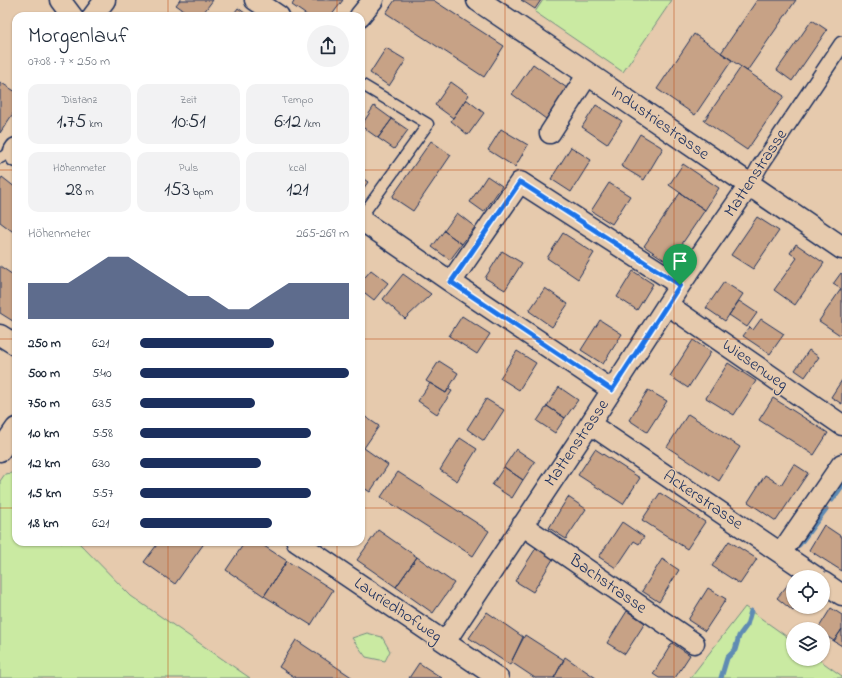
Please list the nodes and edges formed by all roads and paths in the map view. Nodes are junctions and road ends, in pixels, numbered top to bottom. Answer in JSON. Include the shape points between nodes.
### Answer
{"nodes":[{"id":1,"x":60,"y":0,"type":"edge"},
{"id":2,"x":105,"y":0,"type":"edge"},
{"id":3,"x":255,"y":0,"type":"edge"},
{"id":4,"x":373,"y":0,"type":"edge"},
{"id":5,"x":478,"y":0,"type":"edge"},
{"id":6,"x":69,"y":12,"type":"edge"},
{"id":7,"x":96,"y":12,"type":"edge"},
{"id":8,"x":273,"y":12,"type":"edge"},
{"id":9,"x":363,"y":12,"type":"edge"},
{"id":10,"x":842,"y":44,"type":"edge"},
{"id":11,"x":588,"y":74,"type":"junction"},
{"id":12,"x":365,"y":86,"type":"edge"},
{"id":13,"x":550,"y":133,"type":"dead end"},
{"id":14,"x":750,"y":184,"type":"junction"},
{"id":15,"x":365,"y":212,"type":"edge"},
{"id":16,"x":365,"y":221,"type":"edge"},
{"id":17,"x":842,"y":248,"type":"edge"},
{"id":18,"x":451,"y":282,"type":"junction"},
{"id":19,"x":680,"y":285,"type":"junction"},
{"id":20,"x":668,"y":305,"type":"junction"},
{"id":21,"x":0,"y":335,"type":"edge"},
{"id":22,"x":12,"y":342,"type":"edge"},
{"id":23,"x":612,"y":390,"type":"junction"},
{"id":24,"x":590,"y":424,"type":"junction"},
{"id":25,"x":842,"y":425,"type":"edge"},
{"id":26,"x":12,"y":434,"type":"edge"},
{"id":27,"x":0,"y":451,"type":"edge"},
{"id":28,"x":842,"y":464,"type":"edge"},
{"id":29,"x":522,"y":525,"type":"junction"},
{"id":30,"x":303,"y":546,"type":"edge"},
{"id":31,"x":780,"y":553,"type":"junction"},
{"id":32,"x":806,"y":570,"type":"edge"},
{"id":33,"x":830,"y":587,"type":"edge"},
{"id":34,"x":842,"y":595,"type":"edge"},
{"id":35,"x":445,"y":642,"type":"junction"},
{"id":36,"x":694,"y":643,"type":"dead end"},
{"id":37,"x":498,"y":678,"type":"edge"}],
"edges":[{"from":1,"to":6,"type":"street"},
{"from":2,"to":7,"type":"street"},
{"from":3,"to":8,"type":"street"},
{"from":4,"to":9,"type":"street"},
{"from":5,"to":11,"type":"street","name":"Industriestrasse"},
{"from":10,"to":14,"type":"street","name":"Mattenstrasse"},
{"from":11,"to":13,"type":"street"},
{"from":11,"to":14,"type":"street","name":"Industriestrasse"},
{"from":12,"to":15,"type":"lane","via":[[428,124]]},
{"from":14,"to":17,"type":"street","name":"Industriestrasse"},
{"from":14,"to":19,"type":"street","name":"Mattenstrasse"},
{"from":16,"to":18,"type":"street"},
{"from":18,"to":19,"type":"street","via":[[520,182]]},
{"from":18,"to":23,"type":"street"},
{"from":19,"to":20,"type":"street","name":"Mattenstrasse"},
{"from":20,"to":23,"type":"street","name":"Mattenstrasse"},
{"from":20,"to":25,"type":"street","name":"Wiesenweg"},
{"from":21,"to":22,"type":"street"},
{"from":23,"to":24,"type":"street","name":"Mattenstrasse"},
{"from":24,"to":29,"type":"street","name":"Mattenstrasse"},
{"from":24,"to":31,"type":"street","name":"Ackerstrasse"},
{"from":26,"to":27,"type":"street"},
{"from":28,"to":31,"type":"street"},
{"from":29,"to":35,"type":"street","name":"Mattenstrasse"},
{"from":29,"to":36,"type":"street","name":"Bachstrasse"},
{"from":30,"to":35,"type":"street","name":"Lauriedhofweg"},
{"from":31,"to":32,"type":"street","name":"Ackerstrasse"},
{"from":33,"to":34,"type":"street"},
{"from":35,"to":37,"type":"street","name":"Lauriedhofweg"}]}
